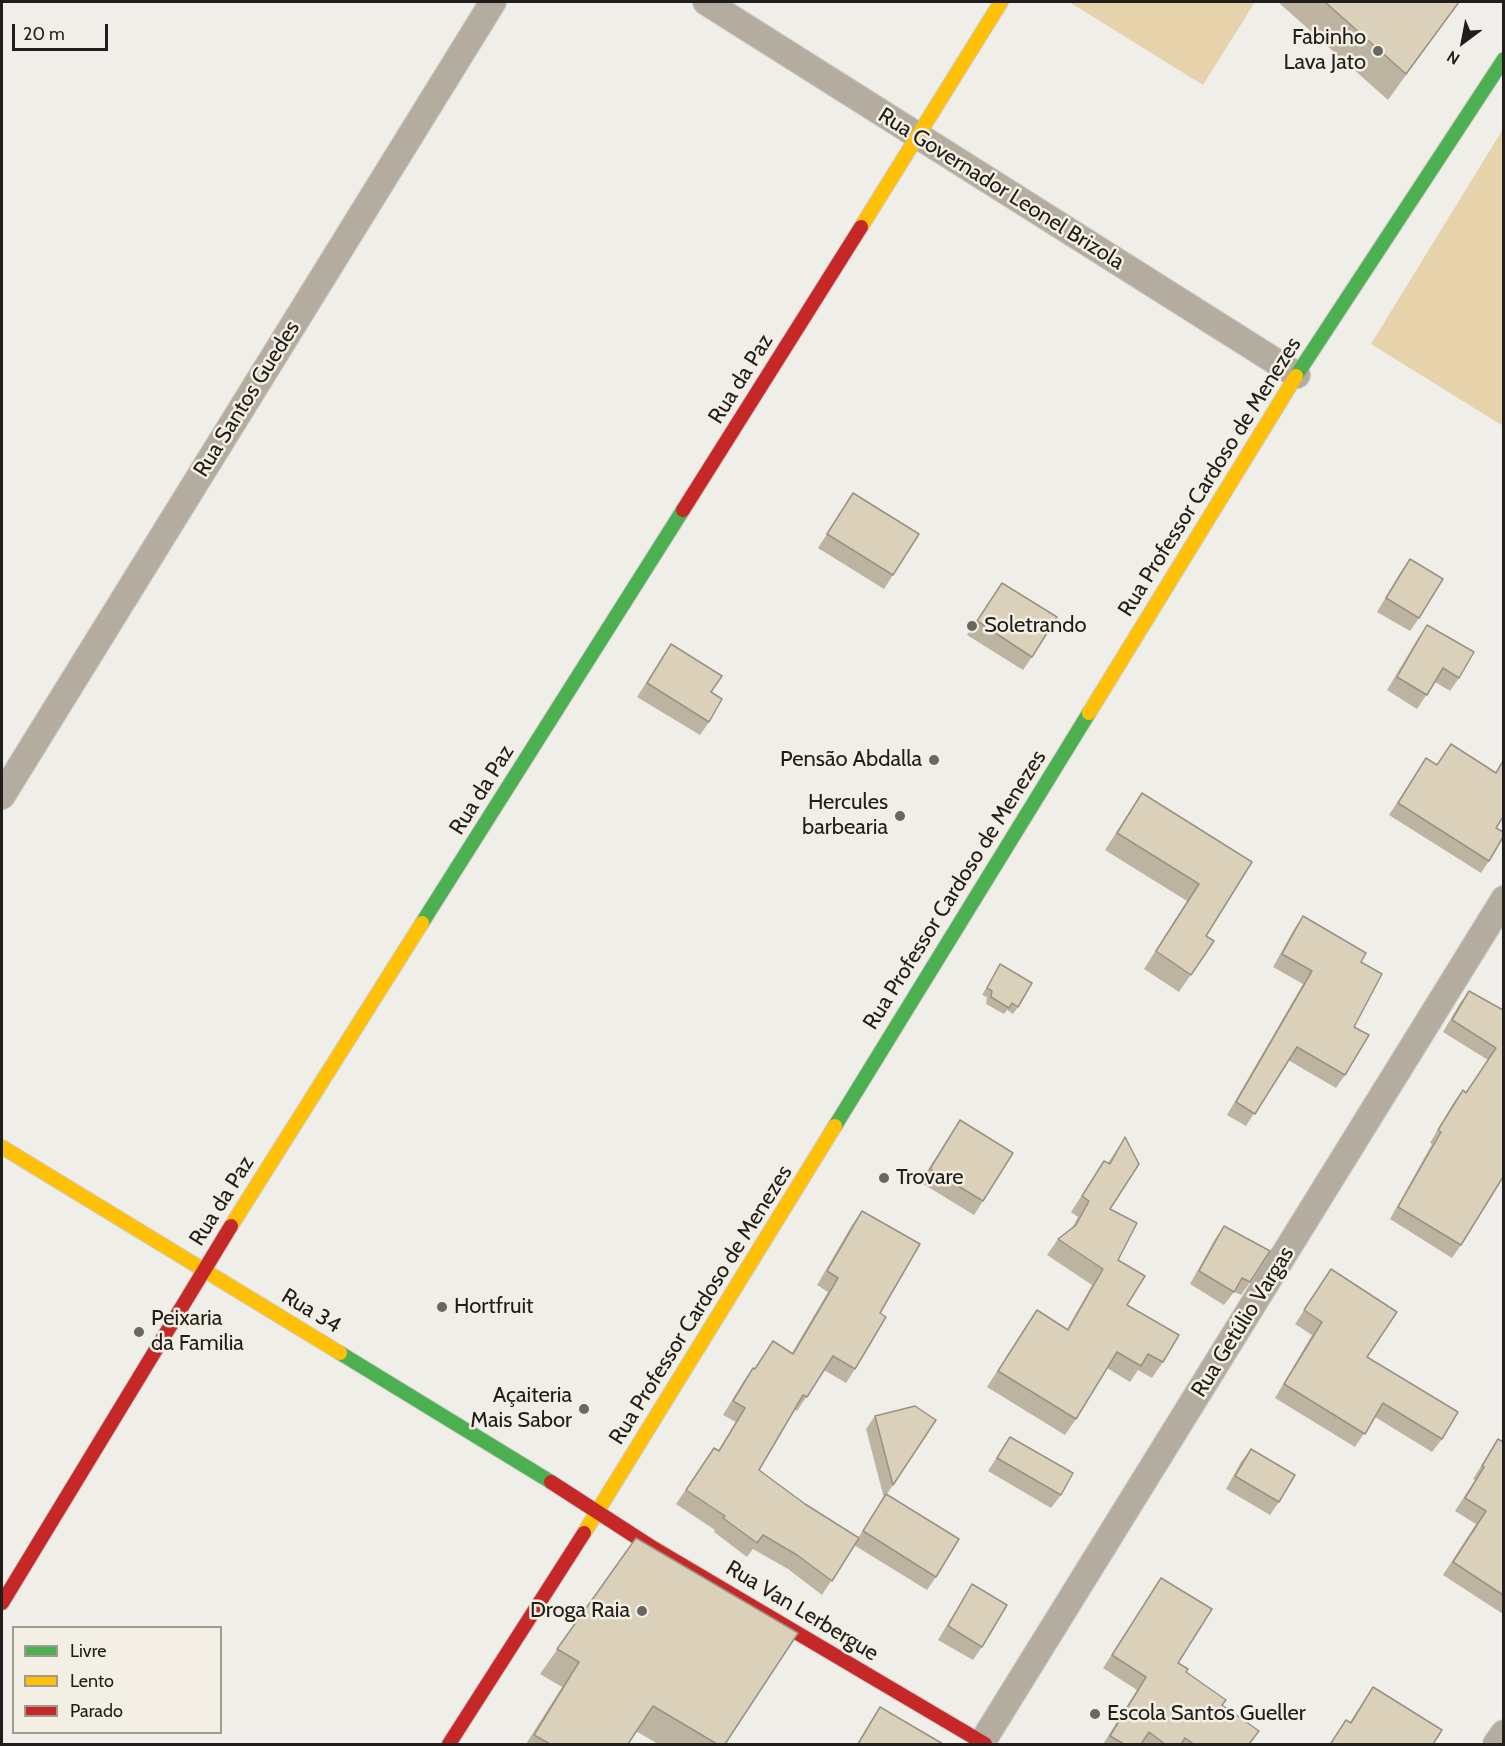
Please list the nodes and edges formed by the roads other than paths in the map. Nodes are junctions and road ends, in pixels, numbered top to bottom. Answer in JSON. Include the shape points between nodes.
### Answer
{"nodes":[{"id":1,"x":493,"y":2,"type":"edge"},
{"id":2,"x":706,"y":2,"type":"edge"},
{"id":3,"x":1001,"y":2,"type":"edge"},
{"id":4,"x":1503,"y":56,"type":"edge"},
{"id":5,"x":918,"y":137,"type":"junction"},
{"id":6,"x":1297,"y":375,"type":"junction"},
{"id":7,"x":2,"y":796,"type":"edge"},
{"id":8,"x":1503,"y":899,"type":"edge"},
{"id":9,"x":2,"y":1147,"type":"edge"},
{"id":10,"x":204,"y":1269,"type":"junction"},
{"id":11,"x":598,"y":1512,"type":"junction"},
{"id":12,"x":2,"y":1603,"type":"edge"},
{"id":13,"x":1503,"y":1733,"type":"edge"},
{"id":14,"x":448,"y":1744,"type":"edge"},
{"id":15,"x":983,"y":1744,"type":"edge"},
{"id":16,"x":1496,"y":1744,"type":"edge"}],
"edges":[{"from":1,"to":7,"type":"street","name":"Rua Santos Guedes"},
{"from":2,"to":5,"type":"street","name":"Rua Governador Leonel Brizola"},
{"from":3,"to":5,"type":"street","name":"Rua da Paz"},
{"from":4,"to":6,"type":"street","name":"Rua Professor Cardoso de Menezes"},
{"from":5,"to":6,"type":"street","name":"Rua Governador Leonel Brizola"},
{"from":5,"to":10,"type":"street","name":"Rua da Paz"},
{"from":6,"to":11,"type":"street","name":"Rua Professor Cardoso de Menezes"},
{"from":8,"to":15,"type":"street","name":"Rua Getúlio Vargas"},
{"from":9,"to":10,"type":"street","name":"Rua 34"},
{"from":10,"to":11,"type":"street","name":"Rua 34"},
{"from":10,"to":12,"type":"street","name":"Rua da Paz"},
{"from":11,"to":14,"type":"street","name":"Rua Professor Cardoso de Menezes"},
{"from":11,"to":15,"type":"street","name":"Rua Van Lerbergue"},
{"from":13,"to":16,"type":"street"}]}
